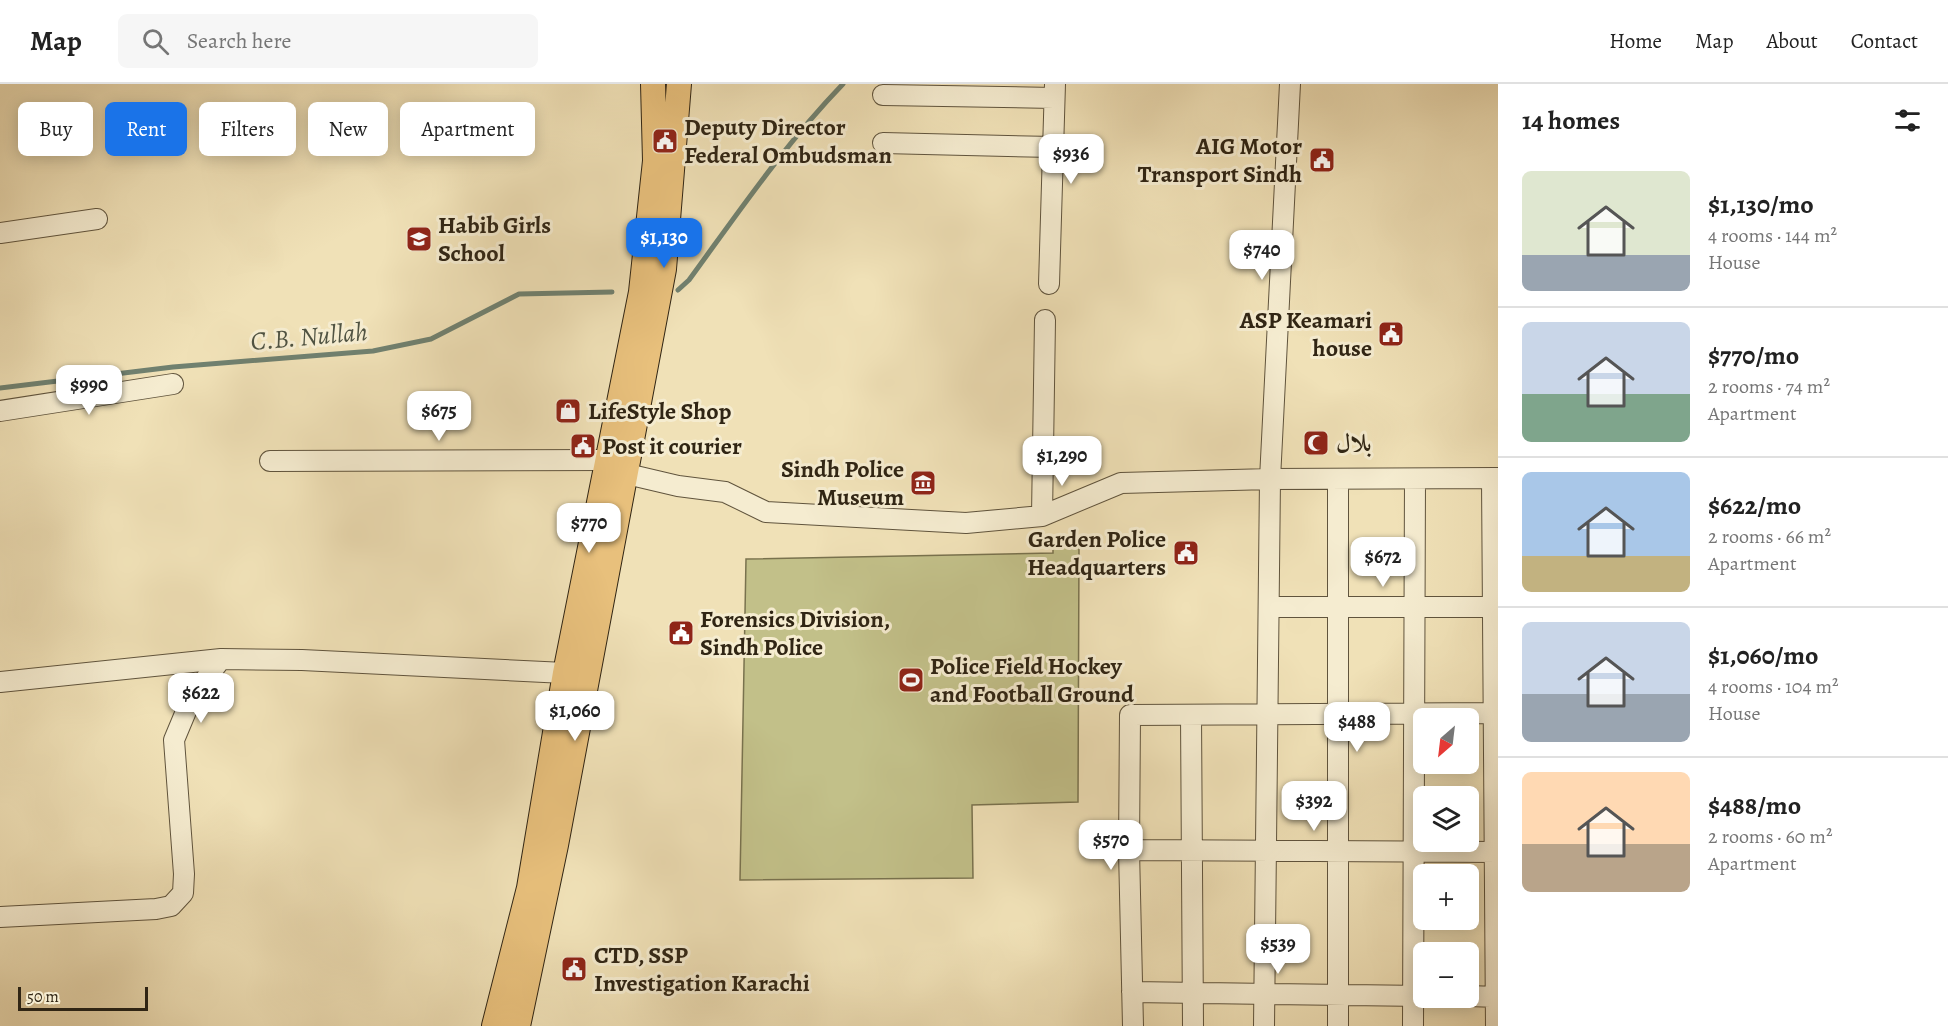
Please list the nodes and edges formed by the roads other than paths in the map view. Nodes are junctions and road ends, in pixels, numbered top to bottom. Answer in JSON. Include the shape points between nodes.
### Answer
{"nodes":[{"id":1,"x":653,"y":84,"type":"edge"},
{"id":2,"x":678,"y":84,"type":"edge"},
{"id":3,"x":1290,"y":84,"type":"edge"},
{"id":4,"x":1054,"y":91,"type":"edge"},
{"id":5,"x":883,"y":95,"type":"dead end"},
{"id":6,"x":884,"y":143,"type":"dead end"},
{"id":7,"x":1053,"y":147,"type":"junction"},
{"id":8,"x":97,"y":219,"type":"dead end"},
{"id":9,"x":0,"y":233,"type":"edge"},
{"id":10,"x":1049,"y":284,"type":"dead end"},
{"id":11,"x":1045,"y":320,"type":"dead end"},
{"id":12,"x":173,"y":384,"type":"dead end"},
{"id":13,"x":0,"y":411,"type":"edge"},
{"id":14,"x":270,"y":461,"type":"dead end"},
{"id":15,"x":618,"y":467,"type":"junction"},
{"id":16,"x":1495,"y":478,"type":"edge"},
{"id":17,"x":1270,"y":479,"type":"junction"},
{"id":18,"x":1338,"y":480,"type":"junction"},
{"id":19,"x":1415,"y":480,"type":"junction"},
{"id":20,"x":1042,"y":516,"type":"junction"},
{"id":21,"x":1269,"y":607,"type":"junction"},
{"id":22,"x":1338,"y":607,"type":"junction"},
{"id":23,"x":1414,"y":607,"type":"junction"},
{"id":24,"x":1496,"y":607,"type":"edge"},
{"id":25,"x":221,"y":659,"type":"junction"},
{"id":26,"x":565,"y":673,"type":"junction"},
{"id":27,"x":0,"y":682,"type":"edge"},
{"id":28,"x":1414,"y":708,"type":"edge"},
{"id":29,"x":1268,"y":714,"type":"junction"},
{"id":30,"x":1338,"y":714,"type":"junction"},
{"id":31,"x":1413,"y":714,"type":"edge"},
{"id":32,"x":1479,"y":714,"type":"edge"},
{"id":33,"x":1496,"y":714,"type":"edge"},
{"id":34,"x":1191,"y":715,"type":"junction"},
{"id":35,"x":1129,"y":850,"type":"junction"},
{"id":36,"x":1193,"y":850,"type":"junction"},
{"id":37,"x":1266,"y":850,"type":"junction"},
{"id":38,"x":1338,"y":851,"type":"junction"},
{"id":39,"x":1413,"y":851,"type":"edge"},
{"id":40,"x":1414,"y":852,"type":"edge"},
{"id":41,"x":1479,"y":852,"type":"edge"},
{"id":42,"x":1496,"y":852,"type":"edge"},
{"id":43,"x":0,"y":917,"type":"edge"},
{"id":44,"x":1417,"y":942,"type":"edge"},
{"id":45,"x":1132,"y":992,"type":"junction"},
{"id":46,"x":1192,"y":992,"type":"junction"},
{"id":47,"x":1264,"y":993,"type":"junction"},
{"id":48,"x":1338,"y":994,"type":"junction"},
{"id":49,"x":1413,"y":996,"type":"edge"},
{"id":50,"x":1479,"y":996,"type":"edge"},
{"id":51,"x":1497,"y":996,"type":"edge"},
{"id":52,"x":1417,"y":1008,"type":"edge"},
{"id":53,"x":494,"y":1026,"type":"edge"},
{"id":54,"x":518,"y":1026,"type":"edge"},
{"id":55,"x":1133,"y":1026,"type":"edge"},
{"id":56,"x":1193,"y":1026,"type":"edge"},
{"id":57,"x":1264,"y":1026,"type":"edge"},
{"id":58,"x":1338,"y":1026,"type":"edge"},
{"id":59,"x":1413,"y":1026,"type":"edge"},
{"id":60,"x":1496,"y":1026,"type":"edge"}],
"edges":[{"from":1,"to":15,"type":"main road","via":[[655,161]]},
{"from":2,"to":15,"type":"main road","via":[[664,269]]},
{"from":3,"to":17,"type":"street"},
{"from":4,"to":5,"type":"street"},
{"from":4,"to":7,"type":"street"},
{"from":6,"to":7,"type":"street"},
{"from":7,"to":10,"type":"street"},
{"from":8,"to":9,"type":"street"},
{"from":11,"to":20,"type":"street"},
{"from":12,"to":13,"type":"street"},
{"from":14,"to":15,"type":"street"},
{"from":15,"to":20,"type":"street","via":[[678,486],[725,492],[766,512],[966,523]]},
{"from":15,"to":26,"type":"main road"},
{"from":15,"to":54,"type":"main road","via":[[593,644]]},
{"from":16,"to":19,"type":"street"},
{"from":16,"to":24,"type":"street"},
{"from":17,"to":18,"type":"street"},
{"from":17,"to":20,"type":"street","via":[[1121,483]]},
{"from":17,"to":21,"type":"street"},
{"from":18,"to":19,"type":"street"},
{"from":18,"to":22,"type":"street"},
{"from":19,"to":23,"type":"street"},
{"from":21,"to":22,"type":"street"},
{"from":21,"to":29,"type":"street"},
{"from":22,"to":23,"type":"street"},
{"from":22,"to":30,"type":"street"},
{"from":23,"to":24,"type":"street"},
{"from":23,"to":28,"type":"street"},
{"from":24,"to":33,"type":"street"},
{"from":25,"to":26,"type":"street"},
{"from":25,"to":27,"type":"street"},
{"from":25,"to":43,"type":"street","via":[[192,697],[174,740],[183,893],[171,906],[156,909]]},
{"from":26,"to":53,"type":"main road","via":[[529,888]]},
{"from":29,"to":30,"type":"street"},
{"from":29,"to":34,"type":"street"},
{"from":29,"to":37,"type":"street"},
{"from":30,"to":31,"type":"street"},
{"from":30,"to":38,"type":"street"},
{"from":32,"to":33,"type":"street"},
{"from":33,"to":42,"type":"street"},
{"from":34,"to":35,"type":"street","via":[[1130,715]]},
{"from":34,"to":36,"type":"street"},
{"from":35,"to":36,"type":"street"},
{"from":35,"to":45,"type":"street"},
{"from":36,"to":37,"type":"street"},
{"from":36,"to":46,"type":"street"},
{"from":37,"to":38,"type":"street"},
{"from":37,"to":47,"type":"street"},
{"from":38,"to":39,"type":"street"},
{"from":38,"to":48,"type":"street"},
{"from":40,"to":44,"type":"street"},
{"from":41,"to":42,"type":"street"},
{"from":42,"to":51,"type":"street"},
{"from":45,"to":46,"type":"street"},
{"from":45,"to":55,"type":"street"},
{"from":46,"to":47,"type":"street"},
{"from":46,"to":56,"type":"street"},
{"from":47,"to":48,"type":"street"},
{"from":47,"to":57,"type":"street"},
{"from":48,"to":49,"type":"street"},
{"from":48,"to":58,"type":"street"},
{"from":50,"to":51,"type":"street"},
{"from":51,"to":60,"type":"street"},
{"from":52,"to":59,"type":"street"}]}
